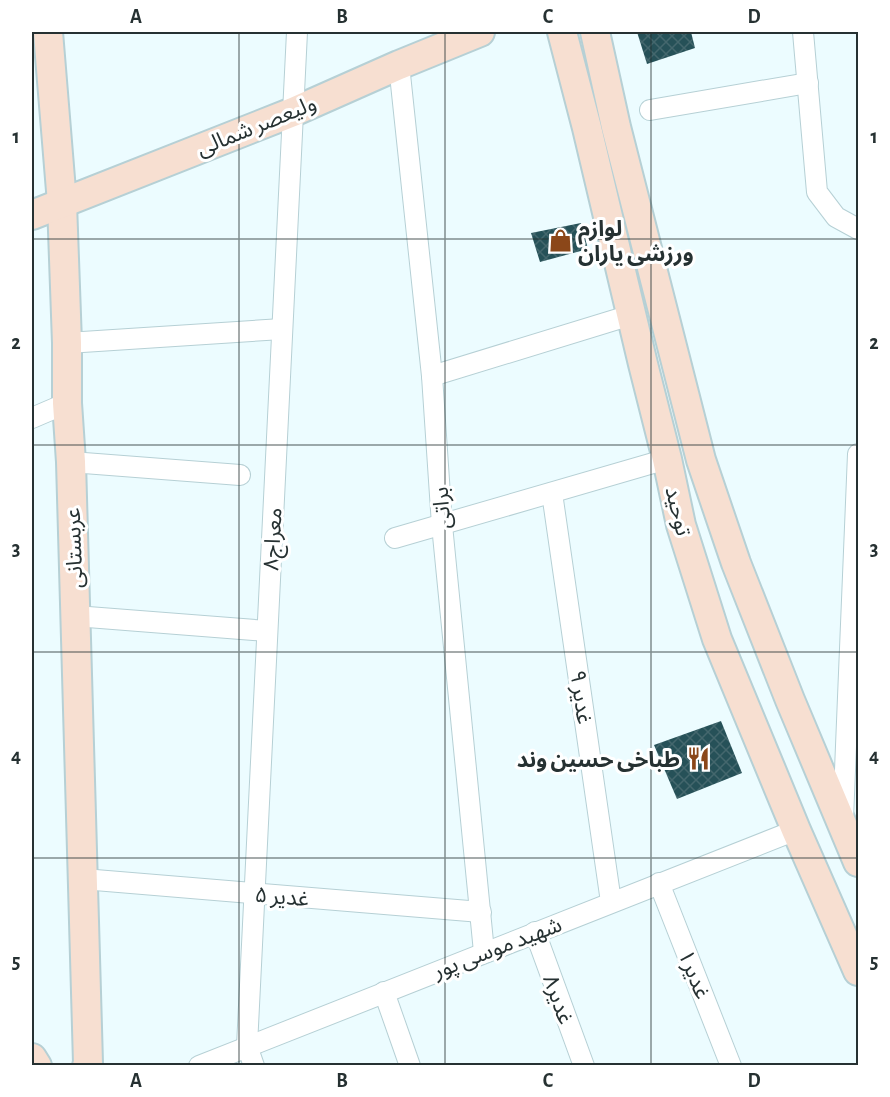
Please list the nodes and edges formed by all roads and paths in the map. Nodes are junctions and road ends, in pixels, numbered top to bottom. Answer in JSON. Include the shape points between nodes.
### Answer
{"nodes":[{"id":1,"x":48,"y":32,"type":"edge"},
{"id":2,"x":297,"y":32,"type":"edge"},
{"id":3,"x":480,"y":32,"type":"edge"},
{"id":4,"x":562,"y":32,"type":"edge"},
{"id":5,"x":595,"y":32,"type":"edge"},
{"id":6,"x":803,"y":32,"type":"edge"},
{"id":7,"x":399,"y":64,"type":"junction"},
{"id":8,"x":808,"y":83,"type":"junction"},
{"id":9,"x":650,"y":110,"type":"dead end"},
{"id":10,"x":293,"y":112,"type":"junction"},
{"id":11,"x":62,"y":203,"type":"junction"},
{"id":12,"x":32,"y":215,"type":"edge"},
{"id":13,"x":858,"y":229,"type":"edge"},
{"id":14,"x":631,"y":315,"type":"junction"},
{"id":15,"x":282,"y":329,"type":"junction"},
{"id":16,"x":67,"y":343,"type":"junction"},
{"id":17,"x":432,"y":376,"type":"junction"},
{"id":18,"x":67,"y":402,"type":"junction"},
{"id":19,"x":32,"y":418,"type":"edge"},
{"id":20,"x":858,"y":454,"type":"edge"},
{"id":21,"x":667,"y":459,"type":"junction"},
{"id":22,"x":71,"y":462,"type":"junction"},
{"id":23,"x":240,"y":475,"type":"dead end"},
{"id":24,"x":552,"y":493,"type":"junction"},
{"id":25,"x":442,"y":525,"type":"junction"},
{"id":26,"x":395,"y":538,"type":"dead end"},
{"id":27,"x":729,"y":541,"type":"junction"},
{"id":28,"x":692,"y":561,"type":"junction"},
{"id":29,"x":75,"y":616,"type":"junction"},
{"id":30,"x":267,"y":631,"type":"junction"},
{"id":31,"x":843,"y":824,"type":"junction"},
{"id":32,"x":796,"y":830,"type":"junction"},
{"id":33,"x":858,"y":862,"type":"edge"},
{"id":34,"x":83,"y":879,"type":"junction"},
{"id":35,"x":659,"y":884,"type":"junction"},
{"id":36,"x":254,"y":894,"type":"junction"},
{"id":37,"x":611,"y":902,"type":"junction"},
{"id":38,"x":481,"y":912,"type":"junction"},
{"id":39,"x":535,"y":932,"type":"junction"},
{"id":40,"x":484,"y":952,"type":"junction"},
{"id":41,"x":858,"y":971,"type":"edge"},
{"id":42,"x":384,"y":992,"type":"junction"},
{"id":43,"x":247,"y":1046,"type":"junction"},
{"id":44,"x":32,"y":1058,"type":"edge"},
{"id":45,"x":37,"y":1065,"type":"edge"},
{"id":46,"x":89,"y":1065,"type":"edge"},
{"id":47,"x":199,"y":1065,"type":"edge"},
{"id":48,"x":254,"y":1065,"type":"edge"},
{"id":49,"x":410,"y":1065,"type":"edge"},
{"id":50,"x":584,"y":1065,"type":"edge"},
{"id":51,"x":731,"y":1065,"type":"edge"}],
"edges":[{"from":1,"to":11,"type":"main road","name":"عربستانی"},
{"from":2,"to":10,"type":"street","name":"معراج۸"},
{"from":3,"to":7,"type":"main road","name":"ولیعصر شمالی"},
{"from":4,"to":14,"type":"main road","name":"توحید"},
{"from":5,"to":27,"type":"main road","name":"توحید","via":[[701,460]]},
{"from":6,"to":8,"type":"street"},
{"from":7,"to":10,"type":"main road","name":"ولیعصر شمالی"},
{"from":7,"to":17,"type":"street","name":"براتی"},
{"from":8,"to":9,"type":"street"},
{"from":8,"to":13,"type":"street","via":[[817,192],[836,217]]},
{"from":10,"to":11,"type":"main road","name":"ولیعصر شمالی"},
{"from":10,"to":15,"type":"street","name":"معراج۸"},
{"from":11,"to":12,"type":"main road","name":"ولیعصر شمالی"},
{"from":11,"to":16,"type":"main road","name":"عربستانی"},
{"from":14,"to":17,"type":"street"},
{"from":14,"to":21,"type":"main road","name":"توحید"},
{"from":15,"to":16,"type":"street"},
{"from":15,"to":30,"type":"street","name":"معراج۸"},
{"from":16,"to":18,"type":"main road","name":"عربستانی"},
{"from":17,"to":25,"type":"street","name":"براتی"},
{"from":18,"to":19,"type":"street"},
{"from":18,"to":22,"type":"main road","name":"عربستانی"},
{"from":20,"to":31,"type":"street"},
{"from":21,"to":24,"type":"street"},
{"from":21,"to":28,"type":"main road","name":"توحید"},
{"from":22,"to":23,"type":"street"},
{"from":22,"to":29,"type":"main road","name":"عربستانی"},
{"from":24,"to":25,"type":"street"},
{"from":24,"to":37,"type":"street","name":"غدیر ۹"},
{"from":25,"to":26,"type":"street"},
{"from":25,"to":38,"type":"street","name":"براتی"},
{"from":27,"to":28,"type":"main road"},
{"from":27,"to":31,"type":"main road","name":"توحید"},
{"from":28,"to":32,"type":"main road","name":"توحید","via":[[717,639]]},
{"from":29,"to":30,"type":"street"},
{"from":29,"to":34,"type":"main road","name":"عربستانی"},
{"from":30,"to":36,"type":"street","name":"معراج۸"},
{"from":31,"to":33,"type":"main road","name":"توحید"},
{"from":32,"to":35,"type":"street","name":"شهید موسی پور"},
{"from":32,"to":41,"type":"main road","name":"توحید"},
{"from":34,"to":36,"type":"street","name":"غدیر ۵"},
{"from":34,"to":46,"type":"main road","name":"عربستانی"},
{"from":35,"to":37,"type":"street","name":"شهید موسی پور"},
{"from":35,"to":51,"type":"street","name":"غدیر۱"},
{"from":36,"to":38,"type":"street","name":"غدیر ۵"},
{"from":36,"to":43,"type":"street","name":"معراج۸"},
{"from":37,"to":39,"type":"street","name":"شهید موسی پور"},
{"from":38,"to":40,"type":"street","name":"براتی"},
{"from":39,"to":40,"type":"street","name":"شهید موسی پور"},
{"from":39,"to":50,"type":"street","name":"غدیر۸"},
{"from":40,"to":42,"type":"street","name":"شهید موسی پور"},
{"from":42,"to":43,"type":"street","name":"شهید موسی پور"},
{"from":42,"to":49,"type":"street"},
{"from":43,"to":47,"type":"street","name":"شهید موسی پور"},
{"from":43,"to":48,"type":"street"},
{"from":44,"to":45,"type":"main road"}]}
